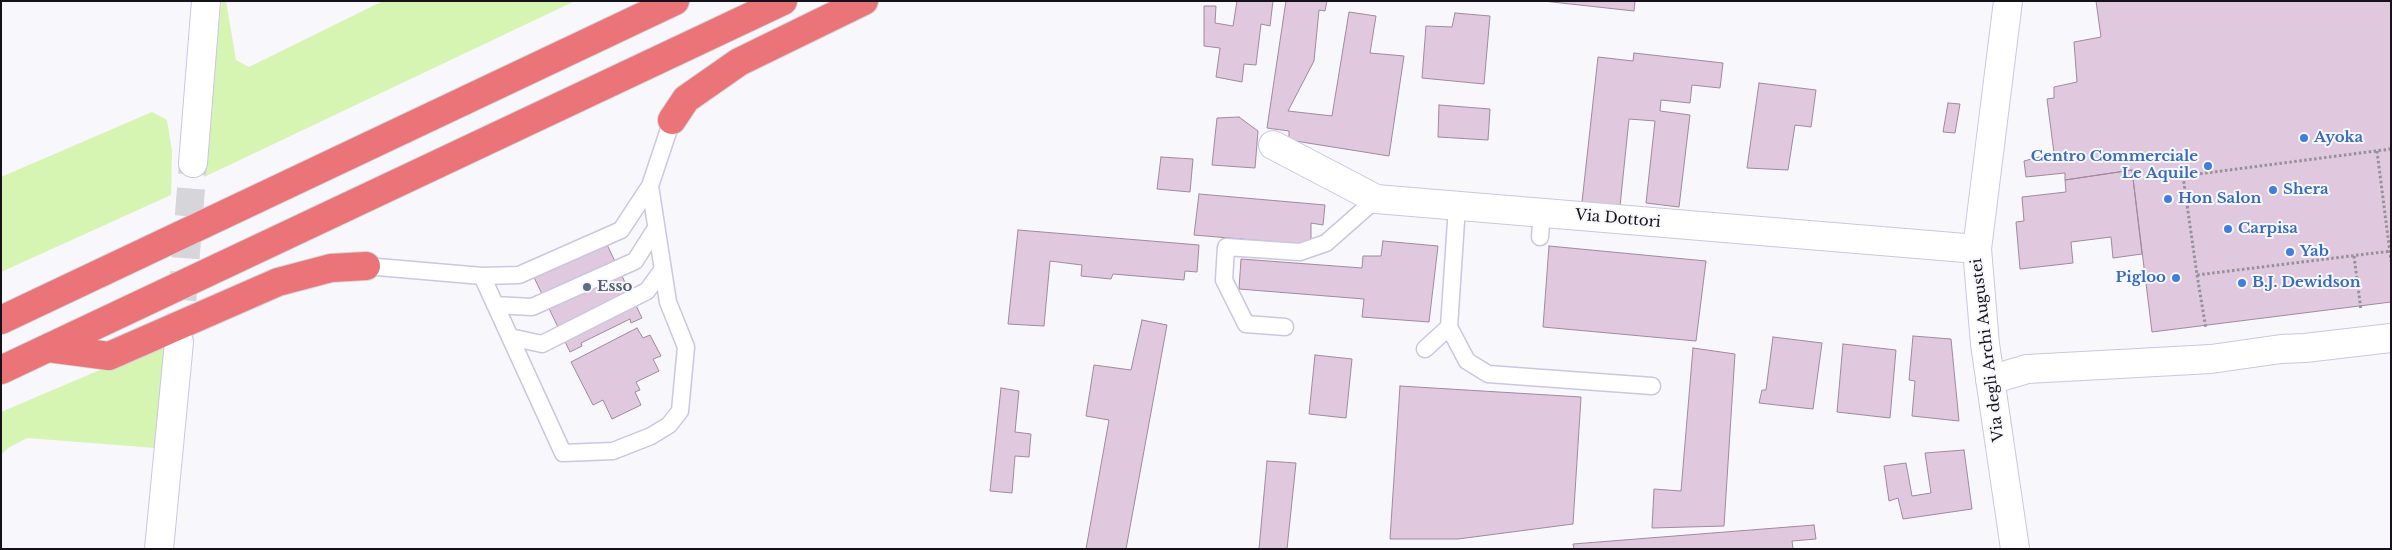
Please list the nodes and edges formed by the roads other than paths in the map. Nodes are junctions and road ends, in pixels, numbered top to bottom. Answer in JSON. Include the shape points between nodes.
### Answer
{"nodes":[{"id":1,"x":206,"y":1,"type":"edge"},
{"id":2,"x":675,"y":1,"type":"edge"},
{"id":3,"x":783,"y":1,"type":"edge"},
{"id":4,"x":864,"y":1,"type":"edge"},
{"id":5,"x":2008,"y":1,"type":"edge"},
{"id":6,"x":672,"y":120,"type":"joint"},
{"id":7,"x":1273,"y":145,"type":"dead end"},
{"id":8,"x":193,"y":163,"type":"tunnel mouth"},
{"id":9,"x":650,"y":186,"type":"junction"},
{"id":10,"x":1376,"y":199,"type":"junction"},
{"id":11,"x":1457,"y":206,"type":"junction"},
{"id":12,"x":656,"y":228,"type":"junction"},
{"id":13,"x":1976,"y":249,"type":"junction"},
{"id":14,"x":366,"y":266,"type":"joint"},
{"id":15,"x":663,"y":269,"type":"junction"},
{"id":16,"x":482,"y":276,"type":"junction"},
{"id":17,"x":496,"y":305,"type":"junction"},
{"id":18,"x":1,"y":320,"type":"edge"},
{"id":19,"x":1448,"y":327,"type":"junction"},
{"id":20,"x":1285,"y":328,"type":"dead end"},
{"id":21,"x":510,"y":337,"type":"junction"},
{"id":22,"x":2391,"y":338,"type":"edge"},
{"id":23,"x":179,"y":342,"type":"tunnel mouth"},
{"id":24,"x":48,"y":348,"type":"junction"},
{"id":25,"x":1425,"y":349,"type":"dead end"},
{"id":26,"x":2,"y":370,"type":"edge"},
{"id":27,"x":2148,"y":376,"type":"dead end"},
{"id":28,"x":1990,"y":380,"type":"junction"},
{"id":29,"x":1652,"y":386,"type":"dead end"},
{"id":30,"x":160,"y":549,"type":"edge"},
{"id":31,"x":2015,"y":549,"type":"edge"}],
"edges":[{"from":1,"to":8,"type":"street"},
{"from":2,"to":18,"type":"highway"},
{"from":3,"to":24,"type":"highway"},
{"from":4,"to":6,"type":"highway","via":[[739,62],[686,99]]},
{"from":5,"to":13,"type":"street","name":"Via degli Archi Augustei"},
{"from":6,"to":9,"type":"lane"},
{"from":7,"to":10,"type":"street","name":"Via Dottori"},
{"from":9,"to":12,"type":"lane"},
{"from":9,"to":16,"type":"lane","via":[[621,230],[519,275]]},
{"from":10,"to":11,"type":"street","name":"Via Dottori"},
{"from":10,"to":20,"type":"lane","via":[[1326,243],[1300,252],[1226,247],[1224,280],[1246,324]]},
{"from":11,"to":13,"type":"street","name":"Via Dottori","via":[[1541,225]]},
{"from":11,"to":19,"type":"lane"},
{"from":12,"to":15,"type":"lane"},
{"from":12,"to":17,"type":"lane","via":[[635,261],[532,307]]},
{"from":13,"to":28,"type":"street","name":"Via degli Archi Augustei"},
{"from":14,"to":16,"type":"lane"},
{"from":14,"to":24,"type":"highway","via":[[331,268],[278,282],[109,356]]},
{"from":15,"to":21,"type":"lane","via":[[647,291],[542,344]]},
{"from":15,"to":21,"type":"lane","via":[[668,302],[686,347],[680,411],[669,425],[651,436],[613,451],[563,453]]},
{"from":16,"to":17,"type":"lane"},
{"from":17,"to":21,"type":"lane"},
{"from":19,"to":25,"type":"lane"},
{"from":19,"to":29,"type":"lane","via":[[1467,361],[1488,374]]},
{"from":22,"to":28,"type":"street","via":[[2211,359],[2027,369]]},
{"from":23,"to":30,"type":"street"},
{"from":24,"to":26,"type":"highway"},
{"from":27,"to":28,"type":"street","via":[[2030,388]]},
{"from":28,"to":31,"type":"street","name":"Via degli Archi Augustei"}]}
